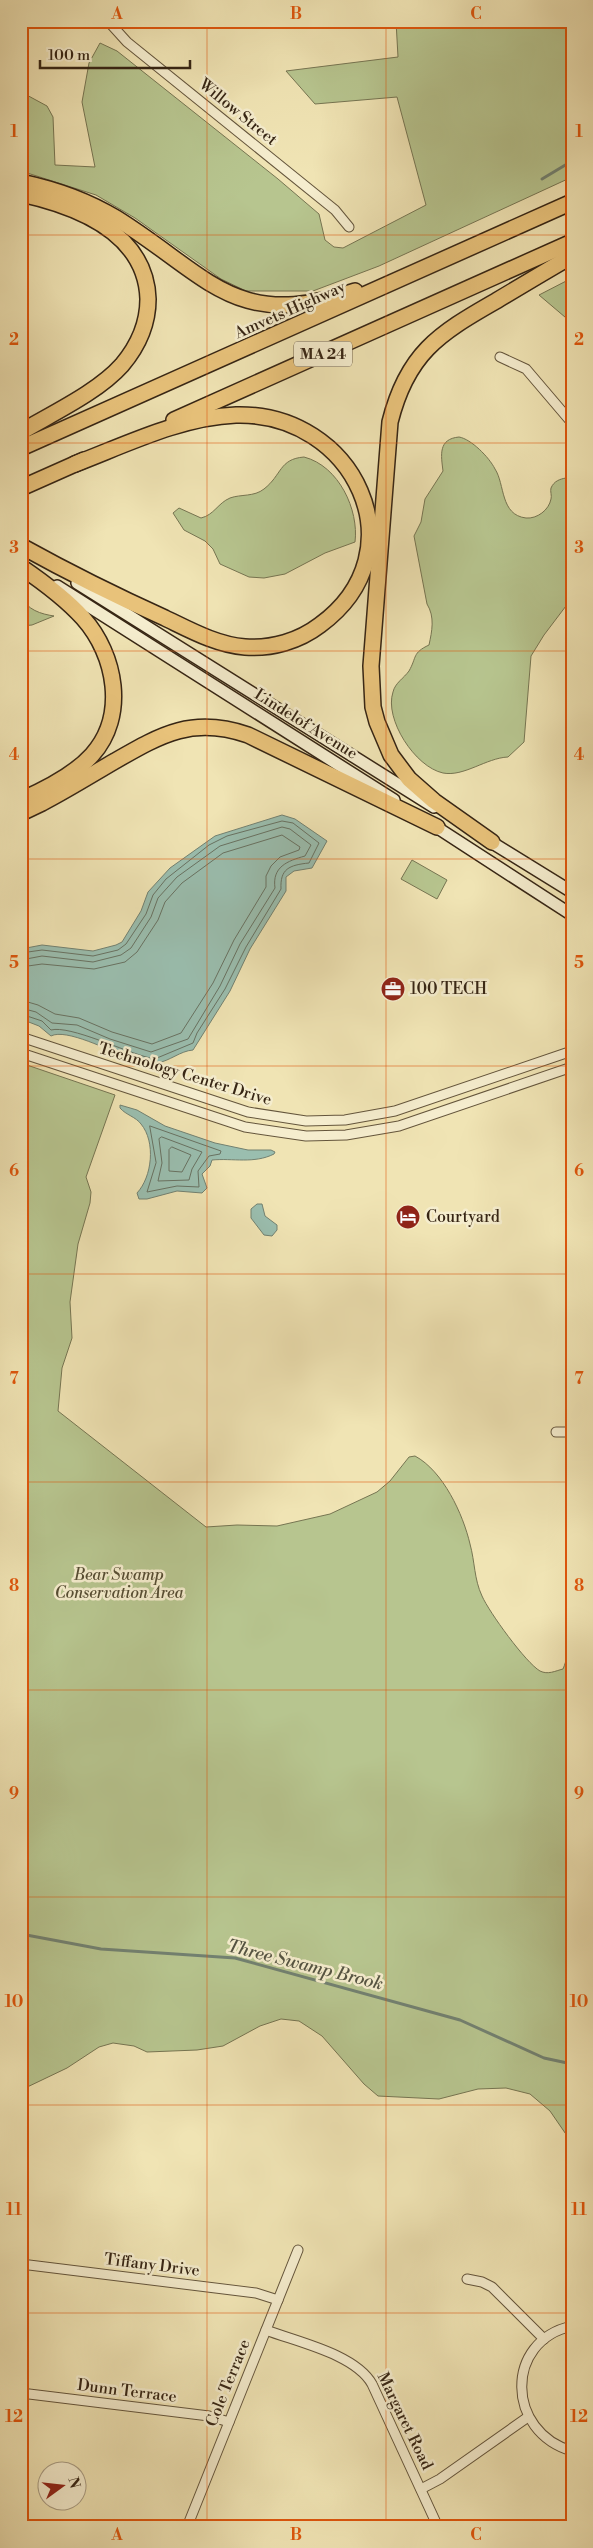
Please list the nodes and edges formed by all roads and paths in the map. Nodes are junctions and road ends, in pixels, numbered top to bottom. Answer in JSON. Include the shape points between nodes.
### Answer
{"nodes":[{"id":1,"x":108,"y":21,"type":"edge"},
{"id":2,"x":21,"y":182,"type":"edge"},
{"id":3,"x":21,"y":194,"type":"edge"},
{"id":4,"x":572,"y":202,"type":"edge"},
{"id":5,"x":349,"y":227,"type":"dead end"},
{"id":6,"x":572,"y":242,"type":"edge"},
{"id":7,"x":481,"y":244,"type":"junction"},
{"id":8,"x":572,"y":256,"type":"edge"},
{"id":9,"x":500,"y":357,"type":"dead end"},
{"id":10,"x":572,"y":423,"type":"edge"},
{"id":11,"x":21,"y":432,"type":"edge"},
{"id":12,"x":21,"y":448,"type":"edge"},
{"id":13,"x":75,"y":464,"type":"junction"},
{"id":14,"x":21,"y":488,"type":"edge"},
{"id":15,"x":21,"y":547,"type":"edge"},
{"id":16,"x":21,"y":565,"type":"edge"},
{"id":17,"x":21,"y":800,"type":"edge"},
{"id":18,"x":21,"y":813,"type":"edge"},
{"id":19,"x":437,"y":828,"type":"junction"},
{"id":20,"x":492,"y":842,"type":"junction"},
{"id":21,"x":572,"y":892,"type":"edge"},
{"id":22,"x":572,"y":915,"type":"edge"},
{"id":23,"x":21,"y":1037,"type":"edge"},
{"id":24,"x":572,"y":1051,"type":"edge"},
{"id":25,"x":21,"y":1053,"type":"edge"},
{"id":26,"x":572,"y":1067,"type":"edge"},
{"id":27,"x":556,"y":1432,"type":"dead end"},
{"id":28,"x":572,"y":1432,"type":"edge"},
{"id":29,"x":298,"y":2250,"type":"dead end"},
{"id":30,"x":21,"y":2264,"type":"edge"},
{"id":31,"x":467,"y":2280,"type":"dead end"},
{"id":32,"x":278,"y":2300,"type":"junction"},
{"id":33,"x":572,"y":2326,"type":"edge"},
{"id":34,"x":266,"y":2330,"type":"junction"},
{"id":35,"x":544,"y":2339,"type":"junction"},
{"id":36,"x":21,"y":2392,"type":"edge"},
{"id":37,"x":528,"y":2417,"type":"junction"},
{"id":38,"x":229,"y":2422,"type":"junction"},
{"id":39,"x":572,"y":2451,"type":"edge"},
{"id":40,"x":421,"y":2489,"type":"junction"},
{"id":41,"x":187,"y":2527,"type":"edge"},
{"id":42,"x":438,"y":2527,"type":"edge"}],
"edges":[{"from":1,"to":5,"type":"street","name":"Willow Street","via":[[127,42],[335,210]]},
{"from":2,"to":7,"type":"highway","via":[[100,209],[216,288],[252,302],[274,305],[318,302]]},
{"from":3,"to":11,"type":"highway","via":[[73,210],[113,232],[136,257],[146,284],[148,302],[142,334],[122,365],[105,380]]},
{"from":4,"to":7,"type":"highway","name":"Amvets Highway","number":"MA 24"},
{"from":6,"to":13,"type":"highway","number":"MA 24"},
{"from":7,"to":12,"type":"highway","name":"Amvets Highway","number":"MA 24"},
{"from":8,"to":20,"type":"highway","via":[[461,321],[435,340],[406,379],[396,400],[389,430],[371,666],[377,722],[392,755],[409,779]]},
{"from":9,"to":10,"type":"street","via":[[526,370]]},
{"from":13,"to":14,"type":"highway","number":"MA 24"},
{"from":13,"to":15,"type":"highway","via":[[153,435],[219,417],[265,418],[300,428],[329,446],[359,487],[367,510],[368,526],[368,542],[360,574],[345,602],[316,628],[281,644],[244,646],[228,644],[178,625]]},
{"from":15,"to":20,"type":"main road","name":"Lindelof Avenue"},
{"from":16,"to":17,"type":"highway","via":[[66,600],[93,631],[107,658],[114,696],[110,724],[92,755],[62,778]]},
{"from":16,"to":19,"type":"main road","name":"Lindelof Avenue"},
{"from":18,"to":19,"type":"highway","via":[[169,732],[195,726],[248,735]]},
{"from":19,"to":22,"type":"main road","name":"Lindelof Avenue"},
{"from":20,"to":21,"type":"main road","name":"Lindelof Avenue"},
{"from":23,"to":24,"type":"street","name":"Technology Center Drive","via":[[248,1112],[306,1121],[345,1120],[395,1111]]},
{"from":25,"to":26,"type":"street","name":"Technology Center Drive","via":[[236,1124],[273,1133],[306,1136],[346,1135],[399,1126]]},
{"from":27,"to":28,"type":"street"},
{"from":29,"to":32,"type":"street","name":"Cole Terrace"},
{"from":30,"to":32,"type":"street","name":"Tiffany Drive","via":[[256,2294]]},
{"from":31,"to":35,"type":"street","via":[[492,2287]]},
{"from":32,"to":34,"type":"street","name":"Cole Terrace"},
{"from":33,"to":35,"type":"street"},
{"from":34,"to":38,"type":"street","name":"Cole Terrace"},
{"from":34,"to":40,"type":"street","name":"Margaret Road","via":[[338,2357],[364,2372]]},
{"from":35,"to":37,"type":"street","via":[[531,2354],[524,2372],[521,2390]]},
{"from":36,"to":38,"type":"street","name":"Dunn Terrace","via":[[209,2416]]},
{"from":37,"to":39,"type":"street","via":[[544,2437]]},
{"from":37,"to":40,"type":"street"},
{"from":38,"to":41,"type":"street","name":"Cole Terrace"},
{"from":40,"to":42,"type":"street","name":"Margaret Road"}]}
